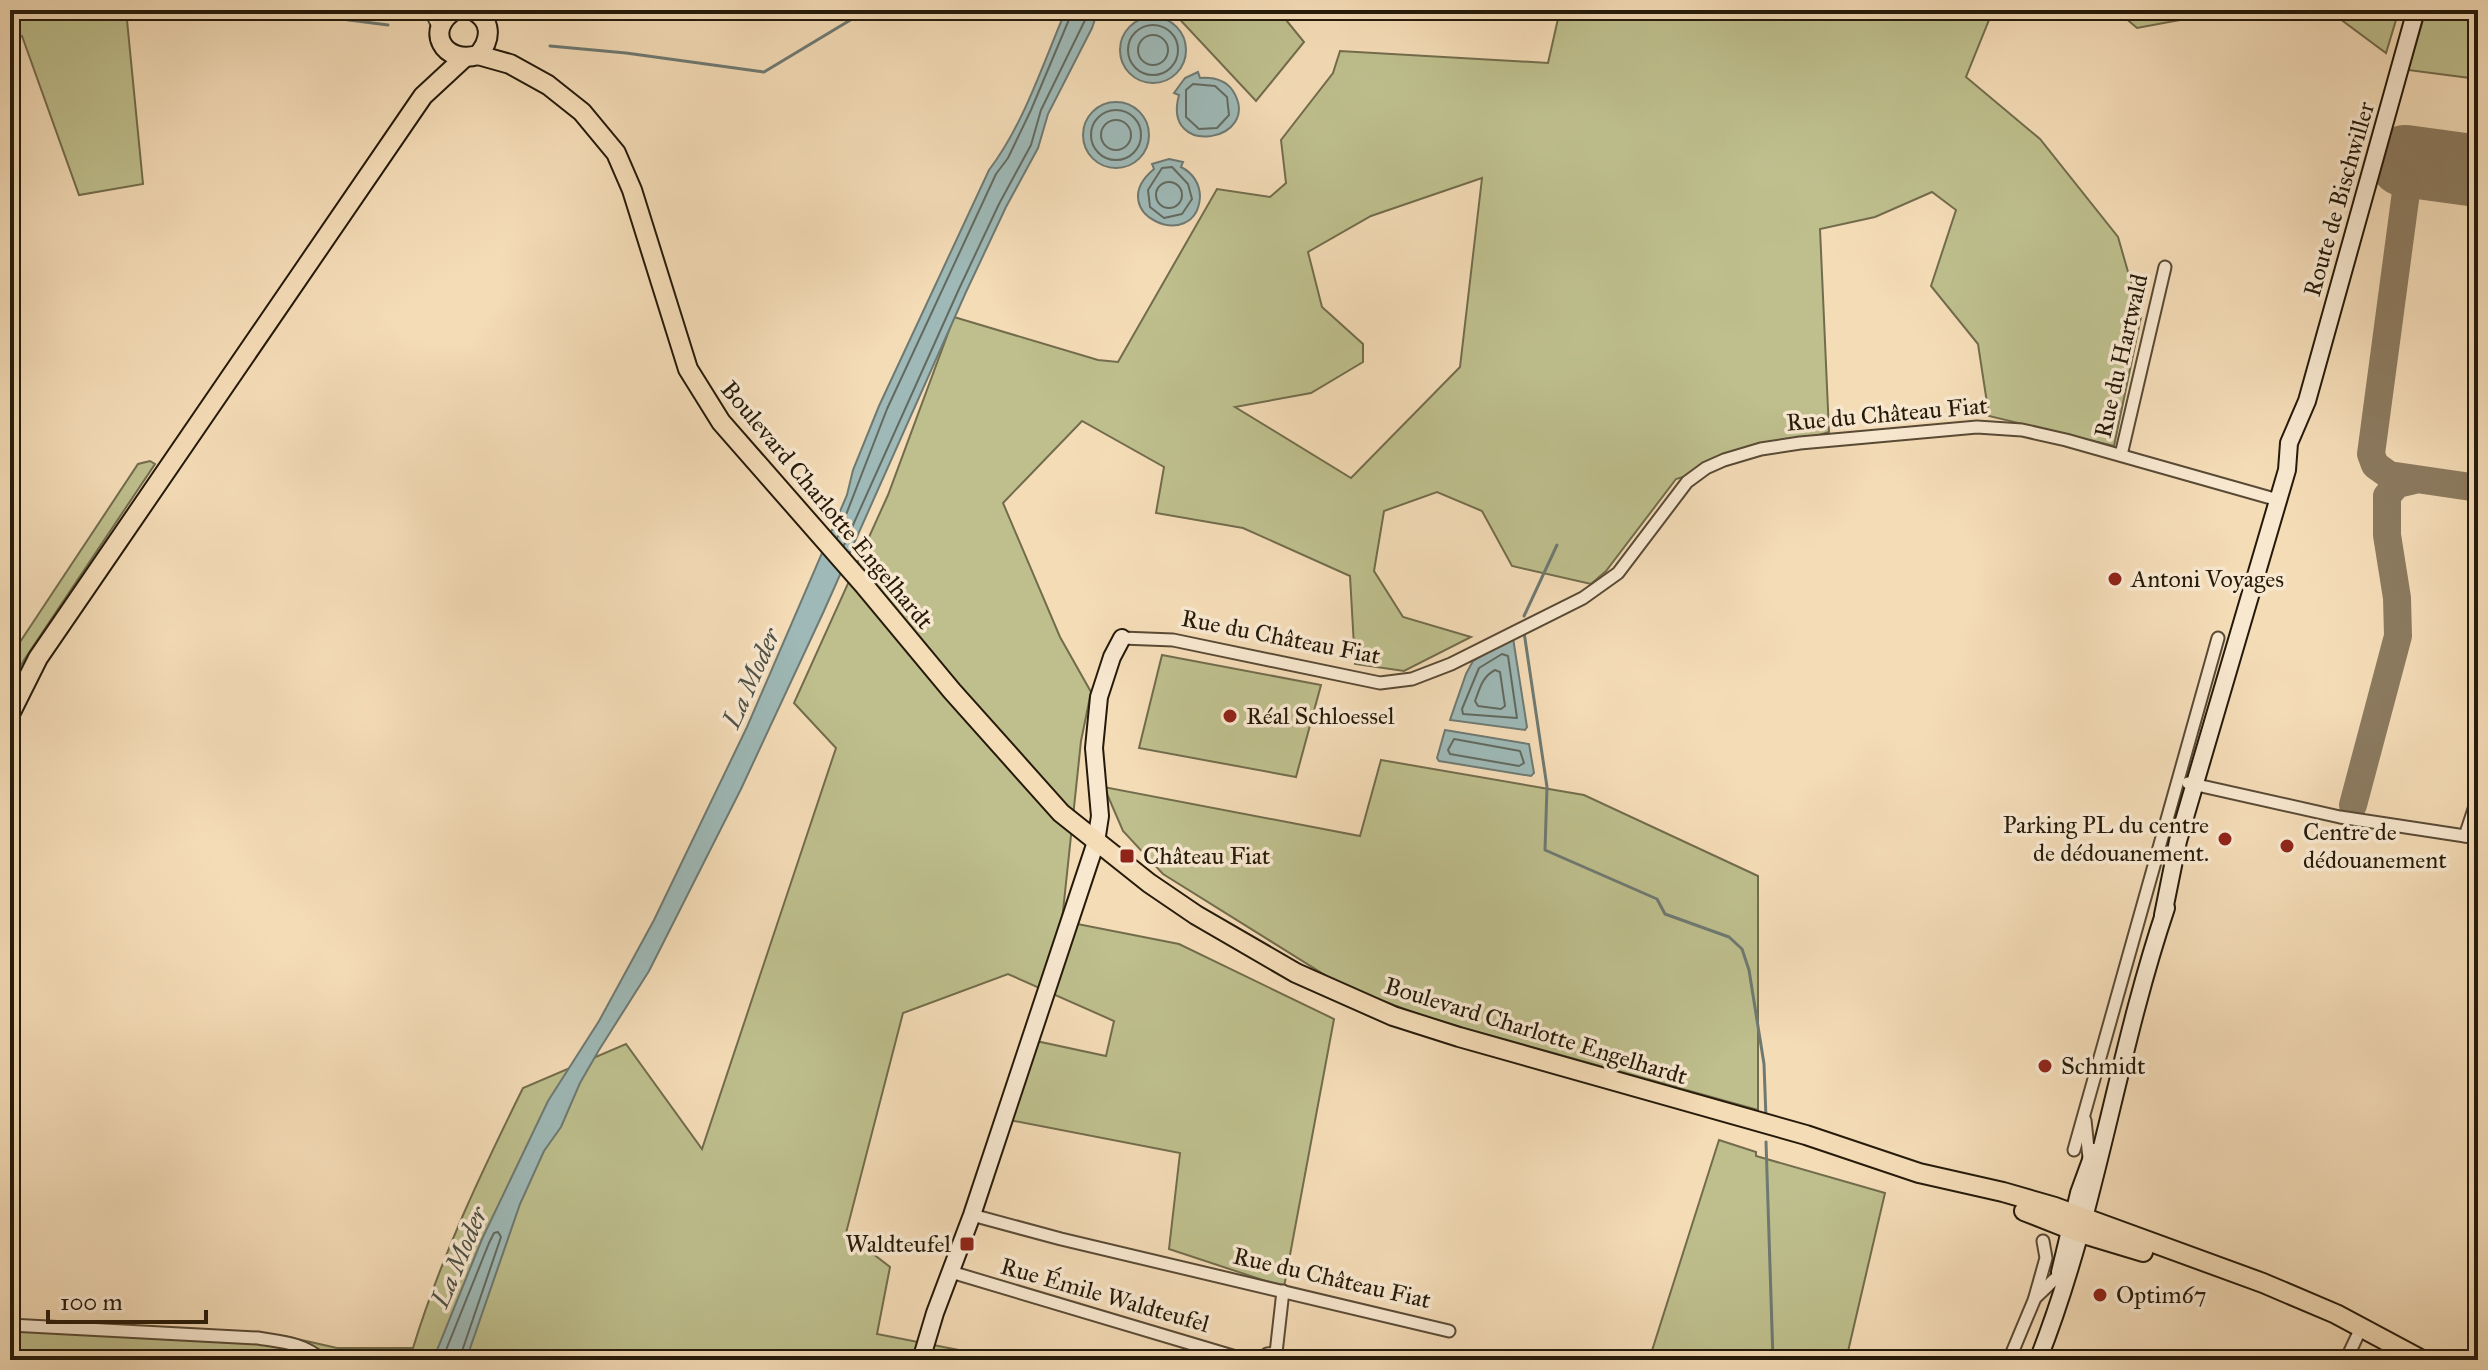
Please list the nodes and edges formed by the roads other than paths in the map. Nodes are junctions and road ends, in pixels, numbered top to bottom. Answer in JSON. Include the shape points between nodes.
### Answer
{"nodes":[{"id":1,"x":430,"y":10,"type":"edge"},
{"id":2,"x":454,"y":10,"type":"edge"},
{"id":3,"x":2416,"y":10,"type":"edge"},
{"id":4,"x":484,"y":18,"type":"edge"},
{"id":5,"x":440,"y":35,"type":"junction"},
{"id":6,"x":471,"y":56,"type":"junction"},
{"id":7,"x":533,"y":75,"type":"junction"},
{"id":8,"x":423,"y":96,"type":"junction"},
{"id":9,"x":2165,"y":267,"type":"dead end"},
{"id":10,"x":2121,"y":455,"type":"junction"},
{"id":11,"x":2278,"y":500,"type":"junction"},
{"id":12,"x":1122,"y":638,"type":"joint"},
{"id":13,"x":2218,"y":638,"type":"dead end"},
{"id":14,"x":10,"y":714,"type":"edge"},
{"id":15,"x":2179,"y":780,"type":"junction"},
{"id":16,"x":2196,"y":785,"type":"junction"},
{"id":17,"x":2478,"y":797,"type":"edge"},
{"id":18,"x":2472,"y":837,"type":"edge"},
{"id":19,"x":1096,"y":842,"type":"junction"},
{"id":20,"x":2084,"y":1115,"type":"junction"},
{"id":21,"x":2106,"y":1125,"type":"junction"},
{"id":22,"x":2074,"y":1150,"type":"dead end"},
{"id":23,"x":2090,"y":1162,"type":"junction"},
{"id":24,"x":972,"y":1215,"type":"junction"},
{"id":25,"x":2076,"y":1224,"type":"junction"},
{"id":26,"x":2043,"y":1241,"type":"dead end"},
{"id":27,"x":951,"y":1272,"type":"junction"},
{"id":28,"x":2059,"y":1275,"type":"junction"},
{"id":29,"x":1283,"y":1291,"type":"junction"},
{"id":30,"x":2035,"y":1298,"type":"junction"},
{"id":31,"x":10,"y":1325,"type":"edge"},
{"id":32,"x":2361,"y":1328,"type":"junction"},
{"id":33,"x":1449,"y":1331,"type":"dead end"},
{"id":34,"x":1276,"y":1353,"type":"junction"},
{"id":35,"x":322,"y":1360,"type":"edge"},
{"id":36,"x":921,"y":1360,"type":"edge"},
{"id":37,"x":1246,"y":1360,"type":"edge"},
{"id":38,"x":1261,"y":1360,"type":"edge"},
{"id":39,"x":1287,"y":1360,"type":"edge"},
{"id":40,"x":2009,"y":1360,"type":"edge"},
{"id":41,"x":2032,"y":1360,"type":"edge"},
{"id":42,"x":2038,"y":1360,"type":"edge"},
{"id":43,"x":2346,"y":1360,"type":"edge"},
{"id":44,"x":2422,"y":1360,"type":"edge"}],
"edges":[{"from":1,"to":5,"type":"street"},
{"from":2,"to":5,"type":"main road"},
{"from":3,"to":11,"type":"street","name":"Route de Bischwiller","via":[[2307,401],[2300,444]]},
{"from":4,"to":6,"type":"main road","via":[[487,42]]},
{"from":4,"to":7,"type":"main road","name":"Boulevard Charlotte Engelhardt"},
{"from":5,"to":6,"type":"main road","name":"Boulevard Charlotte Engelhardt","via":[[450,54]]},
{"from":5,"to":8,"type":"main road","via":[[438,62]]},
{"from":6,"to":7,"type":"main road","name":"Boulevard Charlotte Engelhardt"},
{"from":6,"to":8,"type":"main road"},
{"from":7,"to":19,"type":"main road","name":"Boulevard Charlotte Engelhardt","via":[[582,112],[616,153],[680,348],[696,386],[721,422],[1000,746],[1032,791]]},
{"from":8,"to":14,"type":"main road","via":[[38,658]]},
{"from":9,"to":10,"type":"street","name":"Rue du Hartwald"},
{"from":10,"to":11,"type":"street","name":"Rue du Château Fiat"},
{"from":10,"to":12,"type":"street","name":"Rue du Château Fiat","via":[[2022,430],[1977,427],[1800,443],[1724,460],[1687,482],[1618,573],[1583,598],[1412,679],[1380,683],[1173,640]]},
{"from":11,"to":16,"type":"street","name":"Route de Bischwiller"},
{"from":12,"to":19,"type":"street","name":"Rue du Château Fiat","via":[[1099,697]]},
{"from":13,"to":15,"type":"street"},
{"from":15,"to":16,"type":"street"},
{"from":15,"to":20,"type":"street"},
{"from":16,"to":18,"type":"street","via":[[2340,817]]},
{"from":16,"to":21,"type":"street","name":"Route de Bischwiller","via":[[2186,844]]},
{"from":17,"to":18,"type":"street"},
{"from":19,"to":24,"type":"street","name":"Rue du Château Fiat"},
{"from":19,"to":25,"type":"main road","name":"Boulevard Charlotte Engelhardt","via":[[1264,957],[1393,1016],[1806,1135]]},
{"from":20,"to":22,"type":"street"},
{"from":20,"to":23,"type":"street"},
{"from":21,"to":23,"type":"street","name":"Route de Bischwiller"},
{"from":21,"to":25,"type":"street","name":"Route de Bischwiller"},
{"from":23,"to":25,"type":"street","name":"Route de Bischwiller"},
{"from":24,"to":27,"type":"street","name":"Rue du Château Fiat"},
{"from":24,"to":29,"type":"street","name":"Rue du Château Fiat"},
{"from":25,"to":28,"type":"street","name":"Route de Bischwiller"},
{"from":25,"to":32,"type":"main road","name":"Boulevard Charlotte Engelhardt","via":[[2224,1268]]},
{"from":25,"to":42,"type":"street","name":"Route de Bischwiller","via":[[2058,1307]]},
{"from":26,"to":30,"type":"street","via":[[2046,1258]]},
{"from":27,"to":36,"type":"street","name":"Rue du Château Fiat"},
{"from":27,"to":37,"type":"street","name":"Rue Émile Waldteufel"},
{"from":28,"to":30,"type":"street"},
{"from":28,"to":41,"type":"street","name":"Route de Bischwiller"},
{"from":29,"to":33,"type":"street","name":"Rue du Château Fiat"},
{"from":29,"to":34,"type":"street"},
{"from":30,"to":40,"type":"street"},
{"from":31,"to":35,"type":"street","via":[[258,1338],[307,1348]]},
{"from":32,"to":43,"type":"street"},
{"from":32,"to":44,"type":"main road","name":"Boulevard Charlotte Engelhardt"},
{"from":34,"to":38,"type":"street"},
{"from":34,"to":39,"type":"street"}]}
